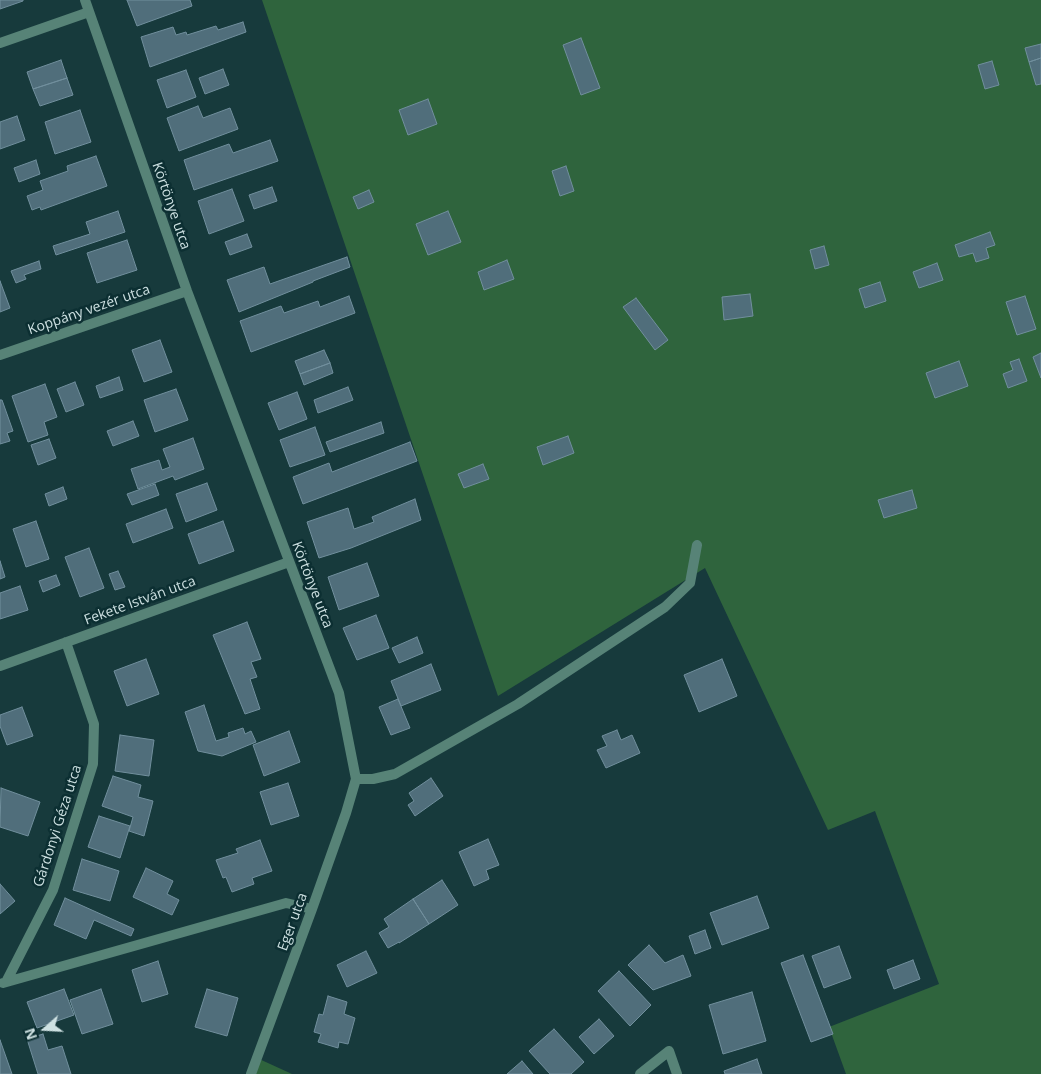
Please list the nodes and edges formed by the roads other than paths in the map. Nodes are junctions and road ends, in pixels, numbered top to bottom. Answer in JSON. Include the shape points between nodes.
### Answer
{"nodes":[{"id":1,"x":84,"y":0,"type":"edge"},
{"id":2,"x":89,"y":12,"type":"junction"},
{"id":3,"x":0,"y":43,"type":"edge"},
{"id":4,"x":187,"y":291,"type":"junction"},
{"id":5,"x":0,"y":355,"type":"edge"},
{"id":6,"x":697,"y":545,"type":"dead end"},
{"id":7,"x":289,"y":562,"type":"junction"},
{"id":8,"x":66,"y":642,"type":"junction"},
{"id":9,"x":0,"y":666,"type":"edge"},
{"id":10,"x":356,"y":779,"type":"junction"},
{"id":11,"x":312,"y":909,"type":"junction"},
{"id":12,"x":3,"y":983,"type":"edge"},
{"id":13,"x":251,"y":1074,"type":"edge"},
{"id":14,"x":640,"y":1074,"type":"edge"},
{"id":15,"x":678,"y":1074,"type":"edge"}],
"edges":[{"from":1,"to":2,"type":"street","name":"Körtönye utca"},
{"from":2,"to":3,"type":"street"},
{"from":2,"to":4,"type":"street","name":"Körtönye utca"},
{"from":4,"to":5,"type":"street","name":"Koppány vezér utca"},
{"from":4,"to":7,"type":"street","name":"Körtönye utca"},
{"from":6,"to":10,"type":"street","via":[[690,583],[665,607],[518,704],[395,774]]},
{"from":7,"to":8,"type":"street","name":"Fekete István utca"},
{"from":7,"to":10,"type":"street","name":"Körtönye utca","via":[[339,693]]},
{"from":8,"to":9,"type":"street","name":"Fekete István utca"},
{"from":8,"to":12,"type":"street","name":"Gárdonyi Géza utca","via":[[94,724],[93,764],[54,890]]},
{"from":10,"to":11,"type":"street","name":"Eger utca"},
{"from":11,"to":12,"type":"street","name":"Gárdonyi Géza utca","via":[[286,903]]},
{"from":11,"to":13,"type":"street","name":"Eger utca"},
{"from":14,"to":15,"type":"street","via":[[670,1052]]}]}
